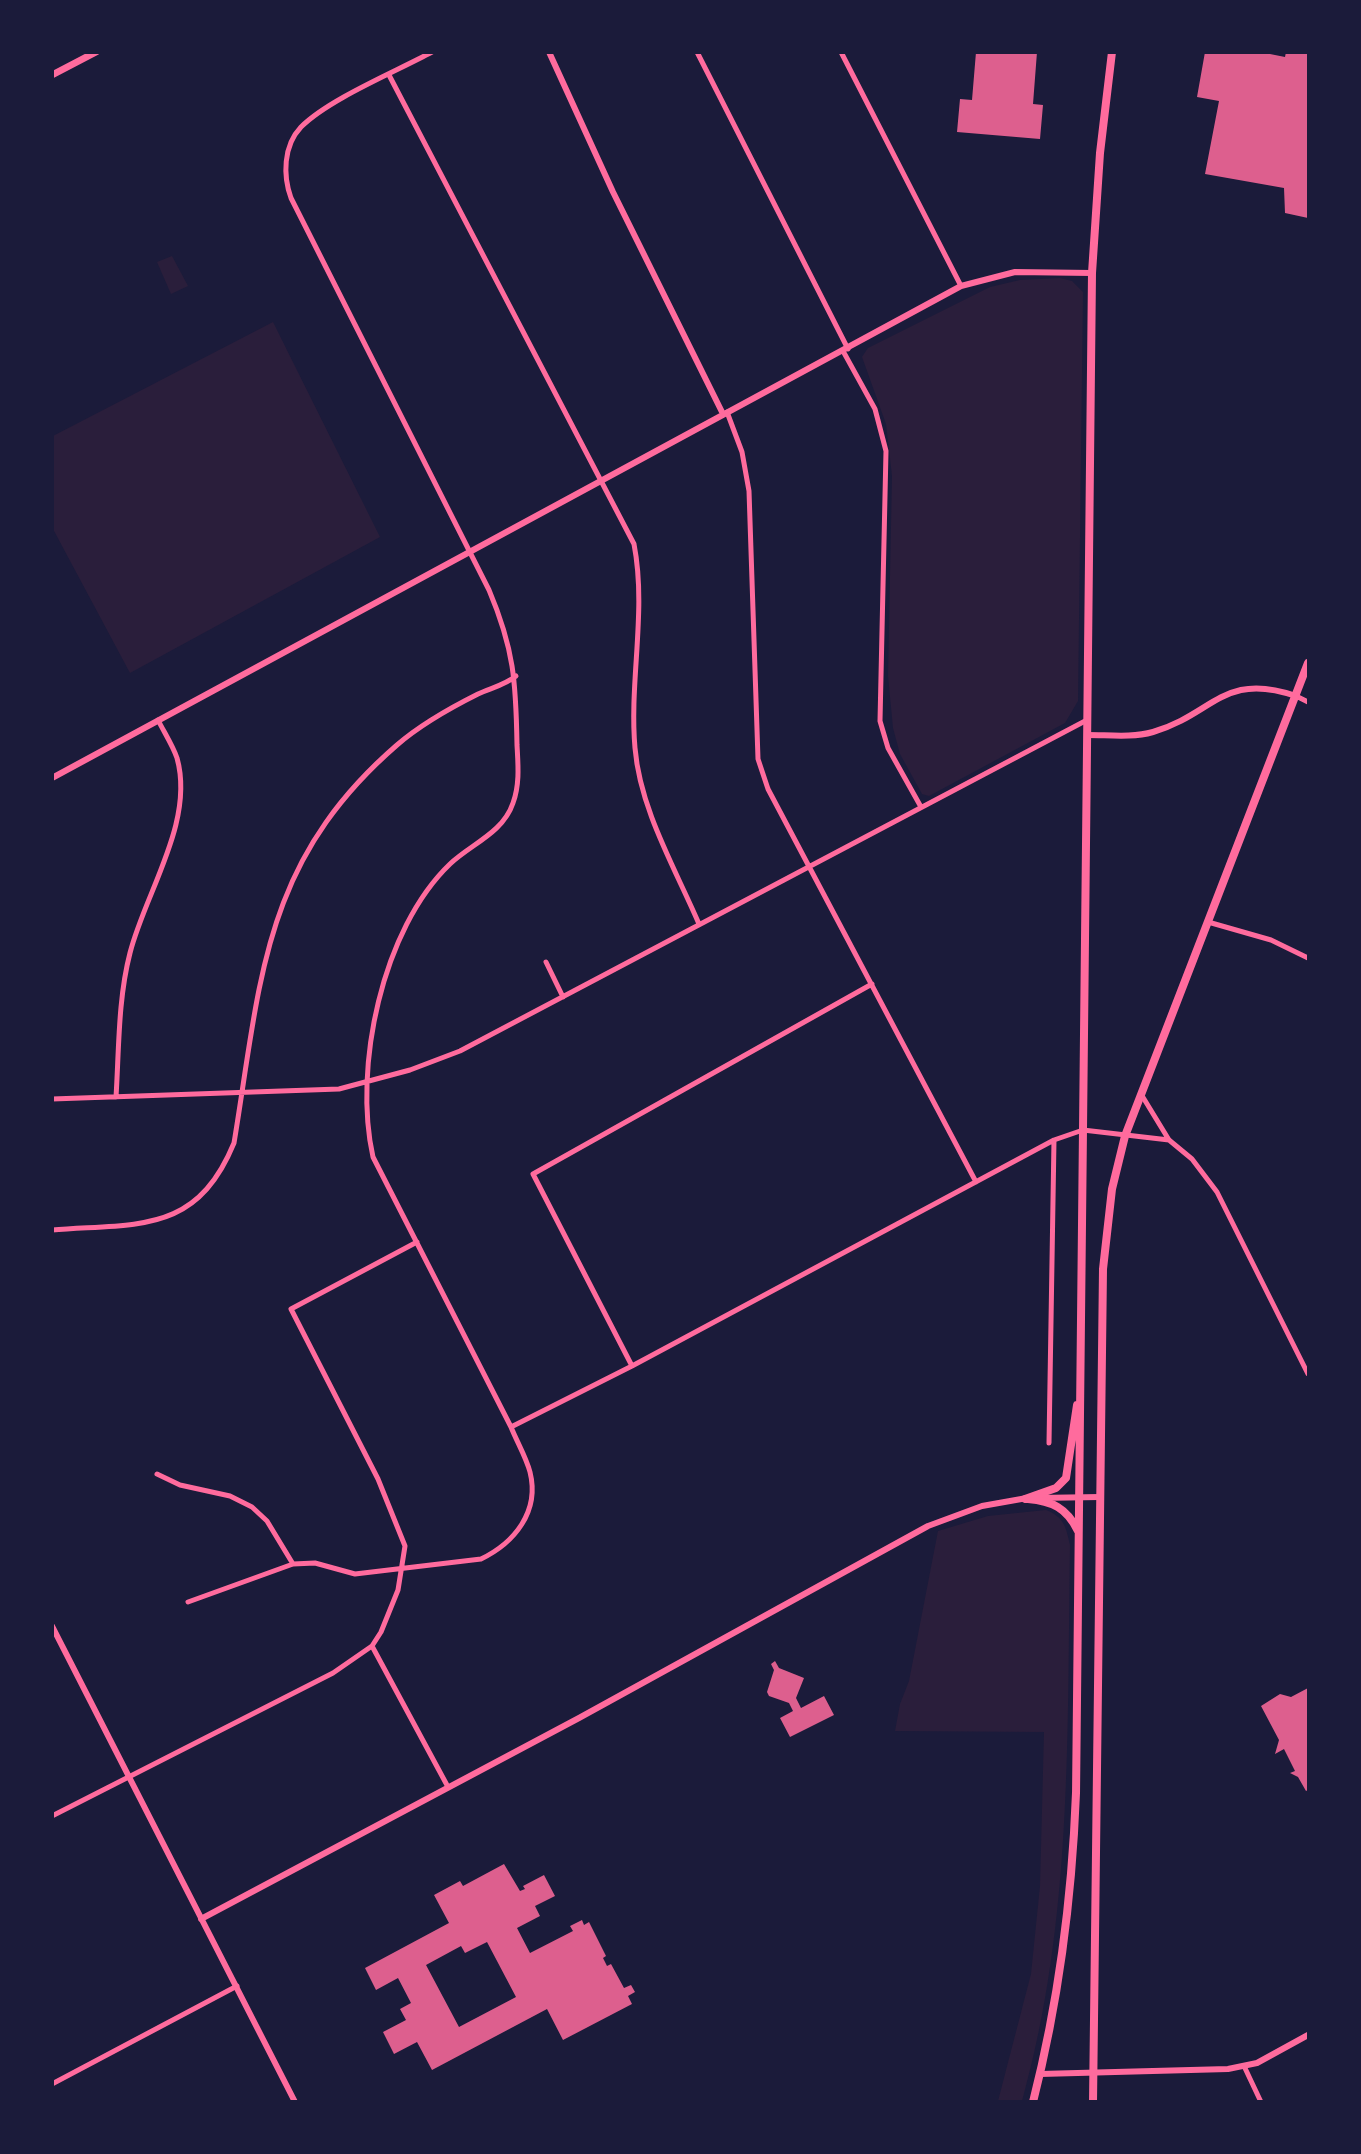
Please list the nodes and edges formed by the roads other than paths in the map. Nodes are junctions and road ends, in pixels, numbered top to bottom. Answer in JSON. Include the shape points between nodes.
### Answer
{"nodes":[{"id":1,"x":96,"y":52,"type":"edge"},
{"id":2,"x":432,"y":52,"type":"edge"},
{"id":3,"x":549,"y":52,"type":"edge"},
{"id":4,"x":697,"y":52,"type":"edge"},
{"id":5,"x":841,"y":52,"type":"edge"},
{"id":6,"x":1112,"y":52,"type":"edge"},
{"id":7,"x":52,"y":75,"type":"edge"},
{"id":8,"x":389,"y":75,"type":"junction"},
{"id":9,"x":1092,"y":273,"type":"junction"},
{"id":10,"x":961,"y":286,"type":"junction"},
{"id":11,"x":845,"y":350,"type":"junction"},
{"id":12,"x":725,"y":413,"type":"junction"},
{"id":13,"x":599,"y":481,"type":"junction"},
{"id":14,"x":469,"y":551,"type":"junction"},
{"id":15,"x":1308,"y":663,"type":"edge"},
{"id":16,"x":516,"y":676,"type":"junction"},
{"id":17,"x":1296,"y":696,"type":"junction"},
{"id":18,"x":1308,"y":702,"type":"edge"},
{"id":19,"x":158,"y":720,"type":"junction"},
{"id":20,"x":1087,"y":720,"type":"junction"},
{"id":21,"x":1088,"y":735,"type":"junction"},
{"id":22,"x":52,"y":778,"type":"edge"},
{"id":23,"x":921,"y":807,"type":"junction"},
{"id":24,"x":810,"y":866,"type":"junction"},
{"id":25,"x":1208,"y":922,"type":"junction"},
{"id":26,"x":699,"y":924,"type":"junction"},
{"id":27,"x":1308,"y":958,"type":"edge"},
{"id":28,"x":546,"y":962,"type":"dead end"},
{"id":29,"x":872,"y":984,"type":"junction"},
{"id":30,"x":563,"y":997,"type":"junction"},
{"id":31,"x":366,"y":1083,"type":"junction"},
{"id":32,"x":243,"y":1092,"type":"junction"},
{"id":33,"x":1141,"y":1093,"type":"junction"},
{"id":34,"x":116,"y":1097,"type":"junction"},
{"id":35,"x":52,"y":1099,"type":"edge"},
{"id":36,"x":1083,"y":1130,"type":"junction"},
{"id":37,"x":1125,"y":1136,"type":"junction"},
{"id":38,"x":1054,"y":1140,"type":"junction"},
{"id":39,"x":1169,"y":1140,"type":"junction"},
{"id":40,"x":976,"y":1182,"type":"junction"},
{"id":41,"x":52,"y":1230,"type":"edge"},
{"id":42,"x":418,"y":1242,"type":"junction"},
{"id":43,"x":632,"y":1367,"type":"junction"},
{"id":44,"x":1308,"y":1374,"type":"edge"},
{"id":45,"x":1080,"y":1392,"type":"junction"},
{"id":46,"x":511,"y":1427,"type":"junction"},
{"id":47,"x":1049,"y":1443,"type":"dead end"},
{"id":48,"x":158,"y":1474,"type":"dead end"},
{"id":49,"x":1080,"y":1497,"type":"junction"},
{"id":50,"x":1100,"y":1497,"type":"junction"},
{"id":51,"x":1025,"y":1499,"type":"junction"},
{"id":52,"x":1079,"y":1536,"type":"junction"},
{"id":53,"x":293,"y":1564,"type":"junction"},
{"id":54,"x":403,"y":1571,"type":"junction"},
{"id":55,"x":188,"y":1602,"type":"dead end"},
{"id":56,"x":52,"y":1626,"type":"edge"},
{"id":57,"x":372,"y":1646,"type":"junction"},
{"id":58,"x":130,"y":1778,"type":"junction"},
{"id":59,"x":448,"y":1787,"type":"junction"},
{"id":60,"x":52,"y":1816,"type":"edge"},
{"id":61,"x":201,"y":1919,"type":"junction"},
{"id":62,"x":237,"y":1986,"type":"junction"},
{"id":63,"x":1308,"y":2035,"type":"edge"},
{"id":64,"x":1244,"y":2066,"type":"junction"},
{"id":65,"x":1093,"y":2073,"type":"junction"},
{"id":66,"x":1040,"y":2074,"type":"junction"},
{"id":67,"x":52,"y":2084,"type":"edge"},
{"id":68,"x":295,"y":2102,"type":"edge"},
{"id":69,"x":1033,"y":2102,"type":"edge"},
{"id":70,"x":1093,"y":2102,"type":"edge"},
{"id":71,"x":1261,"y":2102,"type":"edge"}],
"edges":[{"from":1,"to":7,"type":"main road"},
{"from":2,"to":8,"type":"street"},
{"from":3,"to":12,"type":"street","via":[[613,192]]},
{"from":4,"to":11,"type":"street"},
{"from":5,"to":10,"type":"street"},
{"from":6,"to":9,"type":"highway"},
{"from":8,"to":13,"type":"street"},
{"from":8,"to":14,"type":"street","via":[[301,128],[291,144],[285,173],[291,198]]},
{"from":9,"to":10,"type":"street","via":[[1015,272]]},
{"from":9,"to":20,"type":"highway"},
{"from":10,"to":11,"type":"street"},
{"from":11,"to":12,"type":"street"},
{"from":11,"to":23,"type":"street","via":[[875,409],[886,451],[880,721],[888,748]]},
{"from":12,"to":13,"type":"street"},
{"from":12,"to":24,"type":"street","via":[[742,452],[749,491],[758,759],[768,789]]},
{"from":13,"to":14,"type":"street"},
{"from":13,"to":26,"type":"street","via":[[626,526],[637,560],[634,724],[640,777]]},
{"from":14,"to":16,"type":"street","via":[[500,616]]},
{"from":14,"to":19,"type":"street"},
{"from":15,"to":17,"type":"highway"},
{"from":16,"to":31,"type":"street","via":[[518,781],[513,803],[496,829],[449,865],[407,927],[378,1003]]},
{"from":16,"to":32,"type":"street","via":[[449,710],[399,744],[354,785],[317,833],[288,886],[270,937]]},
{"from":17,"to":18,"type":"street"},
{"from":17,"to":21,"type":"street","via":[[1243,688],[1156,731]]},
{"from":17,"to":25,"type":"highway"},
{"from":19,"to":22,"type":"street"},
{"from":19,"to":34,"type":"street","via":[[177,758],[179,807],[171,843],[129,955]]},
{"from":20,"to":21,"type":"highway"},
{"from":20,"to":23,"type":"street"},
{"from":21,"to":36,"type":"highway"},
{"from":23,"to":24,"type":"street"},
{"from":24,"to":26,"type":"street"},
{"from":24,"to":29,"type":"street"},
{"from":25,"to":27,"type":"street","via":[[1271,940]]},
{"from":25,"to":33,"type":"highway"},
{"from":26,"to":30,"type":"street"},
{"from":28,"to":30,"type":"street"},
{"from":29,"to":40,"type":"street"},
{"from":29,"to":43,"type":"street","via":[[530,1173]]},
{"from":30,"to":31,"type":"street","via":[[460,1051]]},
{"from":31,"to":32,"type":"street","via":[[339,1089]]},
{"from":31,"to":42,"type":"street","via":[[373,1157]]},
{"from":32,"to":34,"type":"street"},
{"from":32,"to":41,"type":"street","via":[[231,1152],[223,1171],[198,1200],[154,1222]]},
{"from":33,"to":37,"type":"highway"},
{"from":33,"to":39,"type":"street"},
{"from":34,"to":35,"type":"street"},
{"from":36,"to":37,"type":"street"},
{"from":36,"to":38,"type":"street"},
{"from":36,"to":45,"type":"highway"},
{"from":37,"to":39,"type":"street"},
{"from":37,"to":50,"type":"highway","via":[[1112,1189],[1103,1269]]},
{"from":38,"to":40,"type":"street"},
{"from":38,"to":47,"type":"street"},
{"from":39,"to":44,"type":"street","via":[[1213,1186]]},
{"from":40,"to":43,"type":"street"},
{"from":42,"to":46,"type":"street"},
{"from":42,"to":54,"type":"street","via":[[290,1309],[378,1479],[405,1546]]},
{"from":43,"to":46,"type":"street"},
{"from":45,"to":49,"type":"highway"},
{"from":45,"to":51,"type":"highway","via":[[1066,1478],[1056,1488]]},
{"from":46,"to":54,"type":"street","via":[[532,1486],[529,1511],[518,1533],[481,1559]]},
{"from":48,"to":53,"type":"street","via":[[252,1507],[267,1521]]},
{"from":49,"to":50,"type":"street"},
{"from":49,"to":51,"type":"street"},
{"from":49,"to":52,"type":"highway"},
{"from":50,"to":65,"type":"highway"},
{"from":51,"to":52,"type":"highway","via":[[1046,1501],[1062,1509]]},
{"from":51,"to":59,"type":"street","via":[[982,1506],[928,1526]]},
{"from":52,"to":66,"type":"highway","via":[[1073,1857],[1058,1984]]},
{"from":53,"to":54,"type":"street","via":[[315,1563],[355,1574]]},
{"from":53,"to":55,"type":"street"},
{"from":54,"to":57,"type":"street"},
{"from":56,"to":58,"type":"street"},
{"from":57,"to":58,"type":"street","via":[[333,1673]]},
{"from":57,"to":59,"type":"street"},
{"from":58,"to":60,"type":"street"},
{"from":58,"to":61,"type":"street"},
{"from":59,"to":61,"type":"street"},
{"from":61,"to":62,"type":"street"},
{"from":62,"to":67,"type":"street"},
{"from":62,"to":68,"type":"street"},
{"from":63,"to":64,"type":"street"},
{"from":64,"to":65,"type":"street","via":[[1196,2072]]},
{"from":64,"to":71,"type":"street"},
{"from":65,"to":66,"type":"street"},
{"from":65,"to":70,"type":"highway"},
{"from":66,"to":69,"type":"highway"}]}
